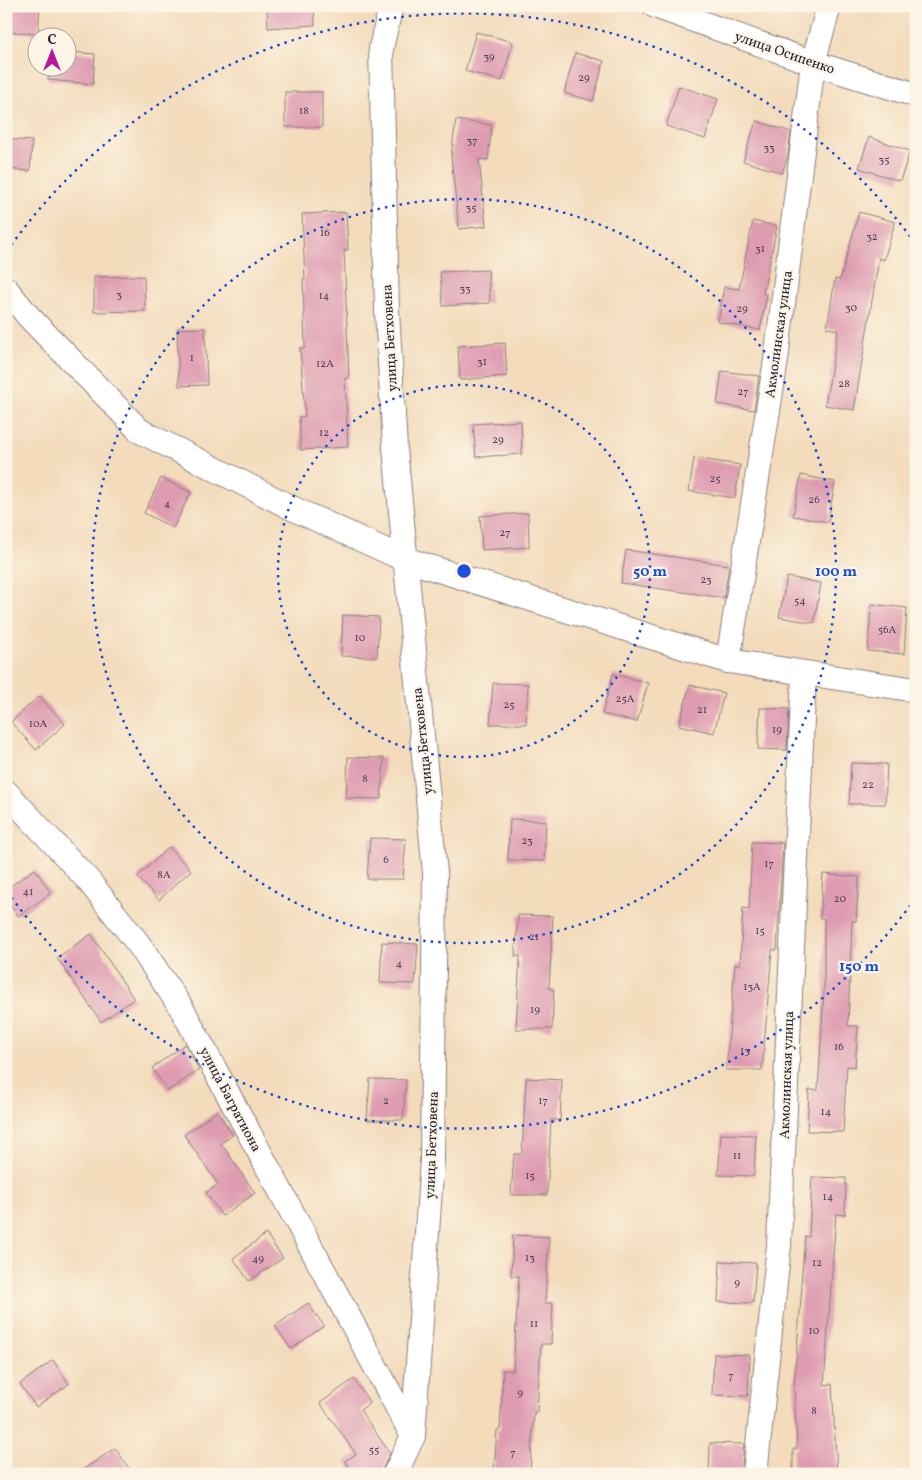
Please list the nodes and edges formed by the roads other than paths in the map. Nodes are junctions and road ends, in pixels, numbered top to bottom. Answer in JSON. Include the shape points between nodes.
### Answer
{"nodes":[{"id":1,"x":391,"y":6,"type":"edge"},
{"id":2,"x":655,"y":6,"type":"edge"},
{"id":3,"x":829,"y":6,"type":"edge"},
{"id":4,"x":813,"y":63,"type":"junction"},
{"id":5,"x":916,"y":94,"type":"edge"},
{"id":6,"x":6,"y":289,"type":"edge"},
{"id":7,"x":404,"y":559,"type":"junction"},
{"id":8,"x":728,"y":662,"type":"junction"},
{"id":9,"x":804,"y":674,"type":"junction"},
{"id":10,"x":916,"y":690,"type":"edge"},
{"id":11,"x":6,"y":792,"type":"edge"},
{"id":12,"x":413,"y":1436,"type":"junction"},
{"id":13,"x":395,"y":1474,"type":"edge"},
{"id":14,"x":754,"y":1474,"type":"edge"}],
"edges":[{"from":1,"to":7,"type":"street","name":"улица Бетховена","via":[[381,48],[387,311]]},
{"from":2,"to":4,"type":"street","name":"улица Осипенко"},
{"from":3,"to":4,"type":"street","name":"Акмолинская улица"},
{"from":4,"to":5,"type":"street","name":"улица Осипенко"},
{"from":4,"to":8,"type":"street","name":"Акмолинская улица","via":[[776,360]]},
{"from":6,"to":7,"type":"street","via":[[140,431],[294,509]]},
{"from":7,"to":8,"type":"street"},
{"from":7,"to":12,"type":"street","name":"улица Бетховена","via":[[435,873],[432,1160]]},
{"from":8,"to":9,"type":"street"},
{"from":9,"to":10,"type":"street"},
{"from":9,"to":14,"type":"street","name":"Акмолинская улица","via":[[779,1245]]},
{"from":11,"to":12,"type":"street","name":"улица Багратиона","via":[[88,880],[140,946],[182,1009]]},
{"from":12,"to":13,"type":"street","name":"улица Бетховена"}]}
